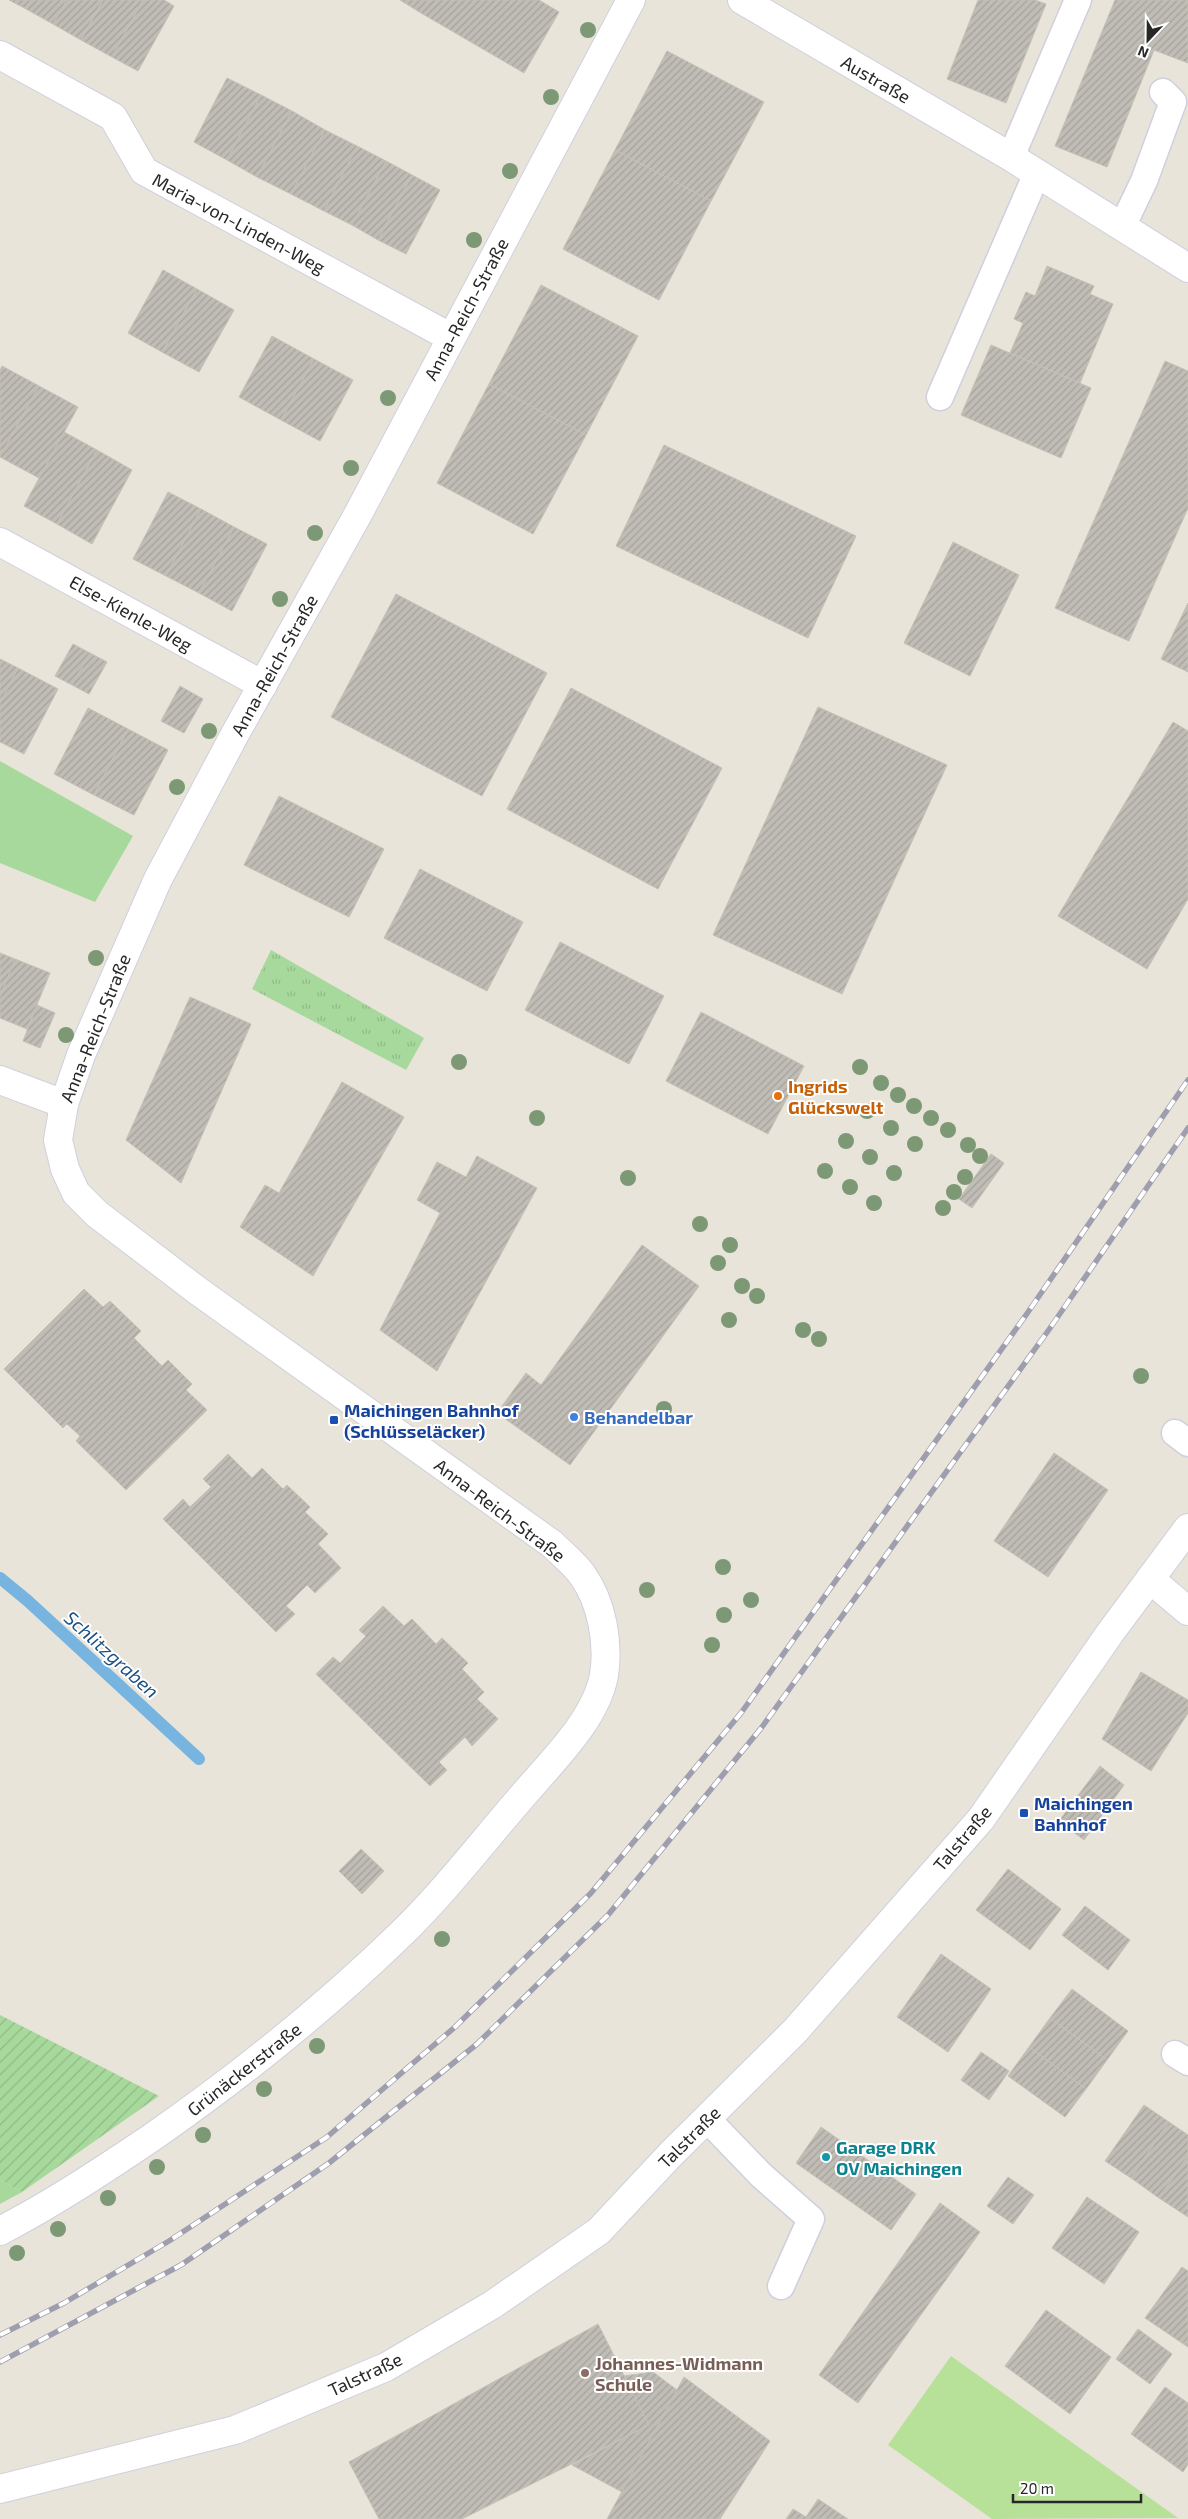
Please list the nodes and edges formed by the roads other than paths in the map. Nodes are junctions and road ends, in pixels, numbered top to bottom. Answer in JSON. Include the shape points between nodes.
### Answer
{"nodes":[{"id":1,"x":631,"y":0,"type":"edge"},
{"id":2,"x":742,"y":0,"type":"edge"},
{"id":3,"x":1078,"y":0,"type":"edge"},
{"id":4,"x":0,"y":55,"type":"edge"},
{"id":5,"x":1163,"y":92,"type":"dead end"},
{"id":6,"x":1011,"y":157,"type":"junction"},
{"id":7,"x":1037,"y":173,"type":"junction"},
{"id":8,"x":1122,"y":227,"type":"junction"},
{"id":9,"x":1188,"y":268,"type":"edge"},
{"id":10,"x":450,"y":337,"type":"junction"},
{"id":11,"x":940,"y":397,"type":"dead end"},
{"id":12,"x":0,"y":542,"type":"edge"},
{"id":13,"x":263,"y":685,"type":"junction"},
{"id":14,"x":0,"y":1080,"type":"edge"},
{"id":15,"x":64,"y":1104,"type":"junction"},
{"id":16,"x":1188,"y":1528,"type":"edge"},
{"id":17,"x":1150,"y":1579,"type":"junction"},
{"id":18,"x":1188,"y":1611,"type":"edge"},
{"id":19,"x":458,"y":1870,"type":"joint"},
{"id":20,"x":707,"y":2119,"type":"junction"},
{"id":21,"x":0,"y":2231,"type":"edge"},
{"id":22,"x":781,"y":2286,"type":"dead end"},
{"id":23,"x":0,"y":2489,"type":"edge"}],
"edges":[{"from":1,"to":10,"type":"street","name":"Anna-Reich-Straße"},
{"from":2,"to":6,"type":"street","name":"Austraße"},
{"from":3,"to":6,"type":"lane"},
{"from":4,"to":10,"type":"street","name":"Maria-von-Linden-Weg","via":[[113,117],[144,171]]},
{"from":5,"to":8,"type":"lane","via":[[1173,102],[1144,181]]},
{"from":6,"to":7,"type":"street","name":"Austraße"},
{"from":7,"to":8,"type":"street","name":"Austraße"},
{"from":7,"to":11,"type":"lane"},
{"from":8,"to":9,"type":"street","name":"Austraße"},
{"from":10,"to":13,"type":"street","name":"Anna-Reich-Straße","via":[[357,516]]},
{"from":12,"to":13,"type":"street","name":"Else-Kienle-Weg"},
{"from":13,"to":15,"type":"street","name":"Anna-Reich-Straße","via":[[158,879],[81,1056]]},
{"from":14,"to":15,"type":"street"},
{"from":15,"to":19,"type":"street","name":"Anna-Reich-Straße","via":[[58,1140],[65,1169],[76,1193],[97,1214],[198,1291],[552,1544],[583,1576],[597,1604],[606,1642],[604,1676],[593,1705],[574,1735]]},
{"from":16,"to":17,"type":"street","name":"Talstraße"},
{"from":17,"to":18,"type":"street"},
{"from":17,"to":20,"type":"street","name":"Talstraße","via":[[981,1819],[795,2031]]},
{"from":19,"to":21,"type":"street","name":"Grünäckerstraße","via":[[404,1931],[306,2021],[216,2093],[108,2167]]},
{"from":20,"to":22,"type":"lane","via":[[761,2175],[811,2219]]},
{"from":20,"to":23,"type":"street","name":"Talstraße","via":[[598,2231],[492,2305],[386,2367],[235,2430]]}]}
